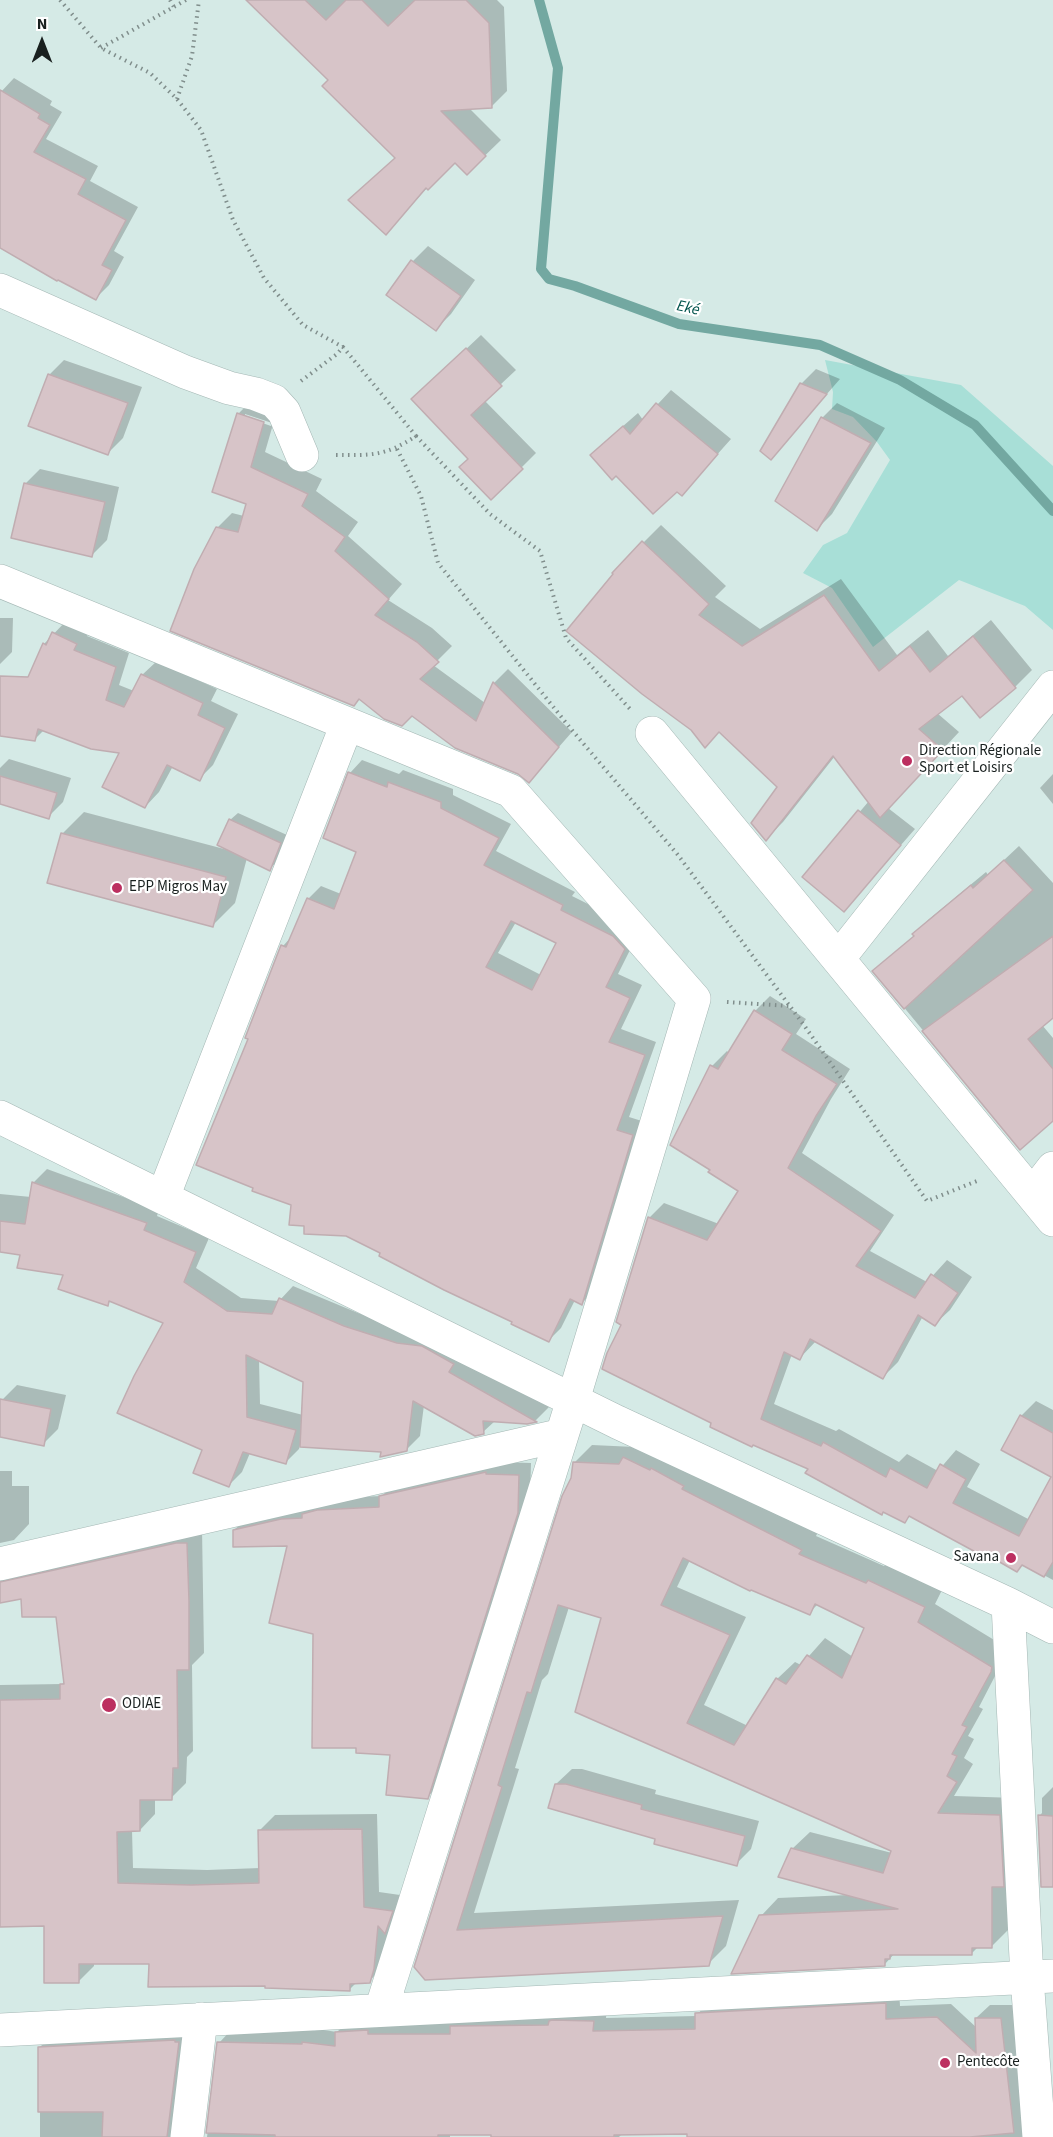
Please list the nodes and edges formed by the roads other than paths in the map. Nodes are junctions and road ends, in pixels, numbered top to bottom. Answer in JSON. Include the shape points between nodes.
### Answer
{"nodes":[{"id":1,"x":0,"y":290,"type":"edge"},
{"id":2,"x":302,"y":455,"type":"road end"},
{"id":3,"x":0,"y":581,"type":"edge"},
{"id":4,"x":1053,"y":687,"type":"edge"},
{"id":5,"x":347,"y":724,"type":"junction"},
{"id":6,"x":652,"y":733,"type":"road end"},
{"id":7,"x":838,"y":958,"type":"junction"},
{"id":8,"x":0,"y":1117,"type":"edge"},
{"id":9,"x":1053,"y":1168,"type":"edge"},
{"id":10,"x":1033,"y":1194,"type":"junction"},
{"id":11,"x":163,"y":1197,"type":"junction"},
{"id":12,"x":1053,"y":1220,"type":"edge"},
{"id":13,"x":573,"y":1400,"type":"junction"},
{"id":14,"x":562,"y":1435,"type":"junction"},
{"id":15,"x":0,"y":1564,"type":"edge"},
{"id":16,"x":1008,"y":1604,"type":"junction"},
{"id":17,"x":1053,"y":1627,"type":"edge"},
{"id":18,"x":1040,"y":1977,"type":"edge"},
{"id":19,"x":381,"y":2010,"type":"junction"},
{"id":20,"x":201,"y":2019,"type":"junction"},
{"id":21,"x":0,"y":2030,"type":"edge"},
{"id":22,"x":186,"y":2137,"type":"edge"},
{"id":23,"x":1039,"y":2137,"type":"edge"}],
"edges":[{"from":1,"to":2,"type":"street","via":[[185,372],[274,401],[284,412]]},
{"from":3,"to":5,"type":"street"},
{"from":4,"to":7,"type":"street"},
{"from":5,"to":11,"type":"street"},
{"from":5,"to":13,"type":"street","via":[[511,791],[694,999]]},
{"from":6,"to":7,"type":"street"},
{"from":7,"to":10,"type":"street"},
{"from":8,"to":11,"type":"street"},
{"from":9,"to":10,"type":"street"},
{"from":10,"to":12,"type":"street"},
{"from":11,"to":13,"type":"street"},
{"from":13,"to":14,"type":"street"},
{"from":13,"to":16,"type":"street"},
{"from":14,"to":15,"type":"street"},
{"from":14,"to":19,"type":"street"},
{"from":16,"to":17,"type":"street"},
{"from":16,"to":18,"type":"street"},
{"from":18,"to":19,"type":"street"},
{"from":18,"to":23,"type":"street"},
{"from":19,"to":20,"type":"street"},
{"from":20,"to":21,"type":"street"},
{"from":20,"to":22,"type":"street"}]}
